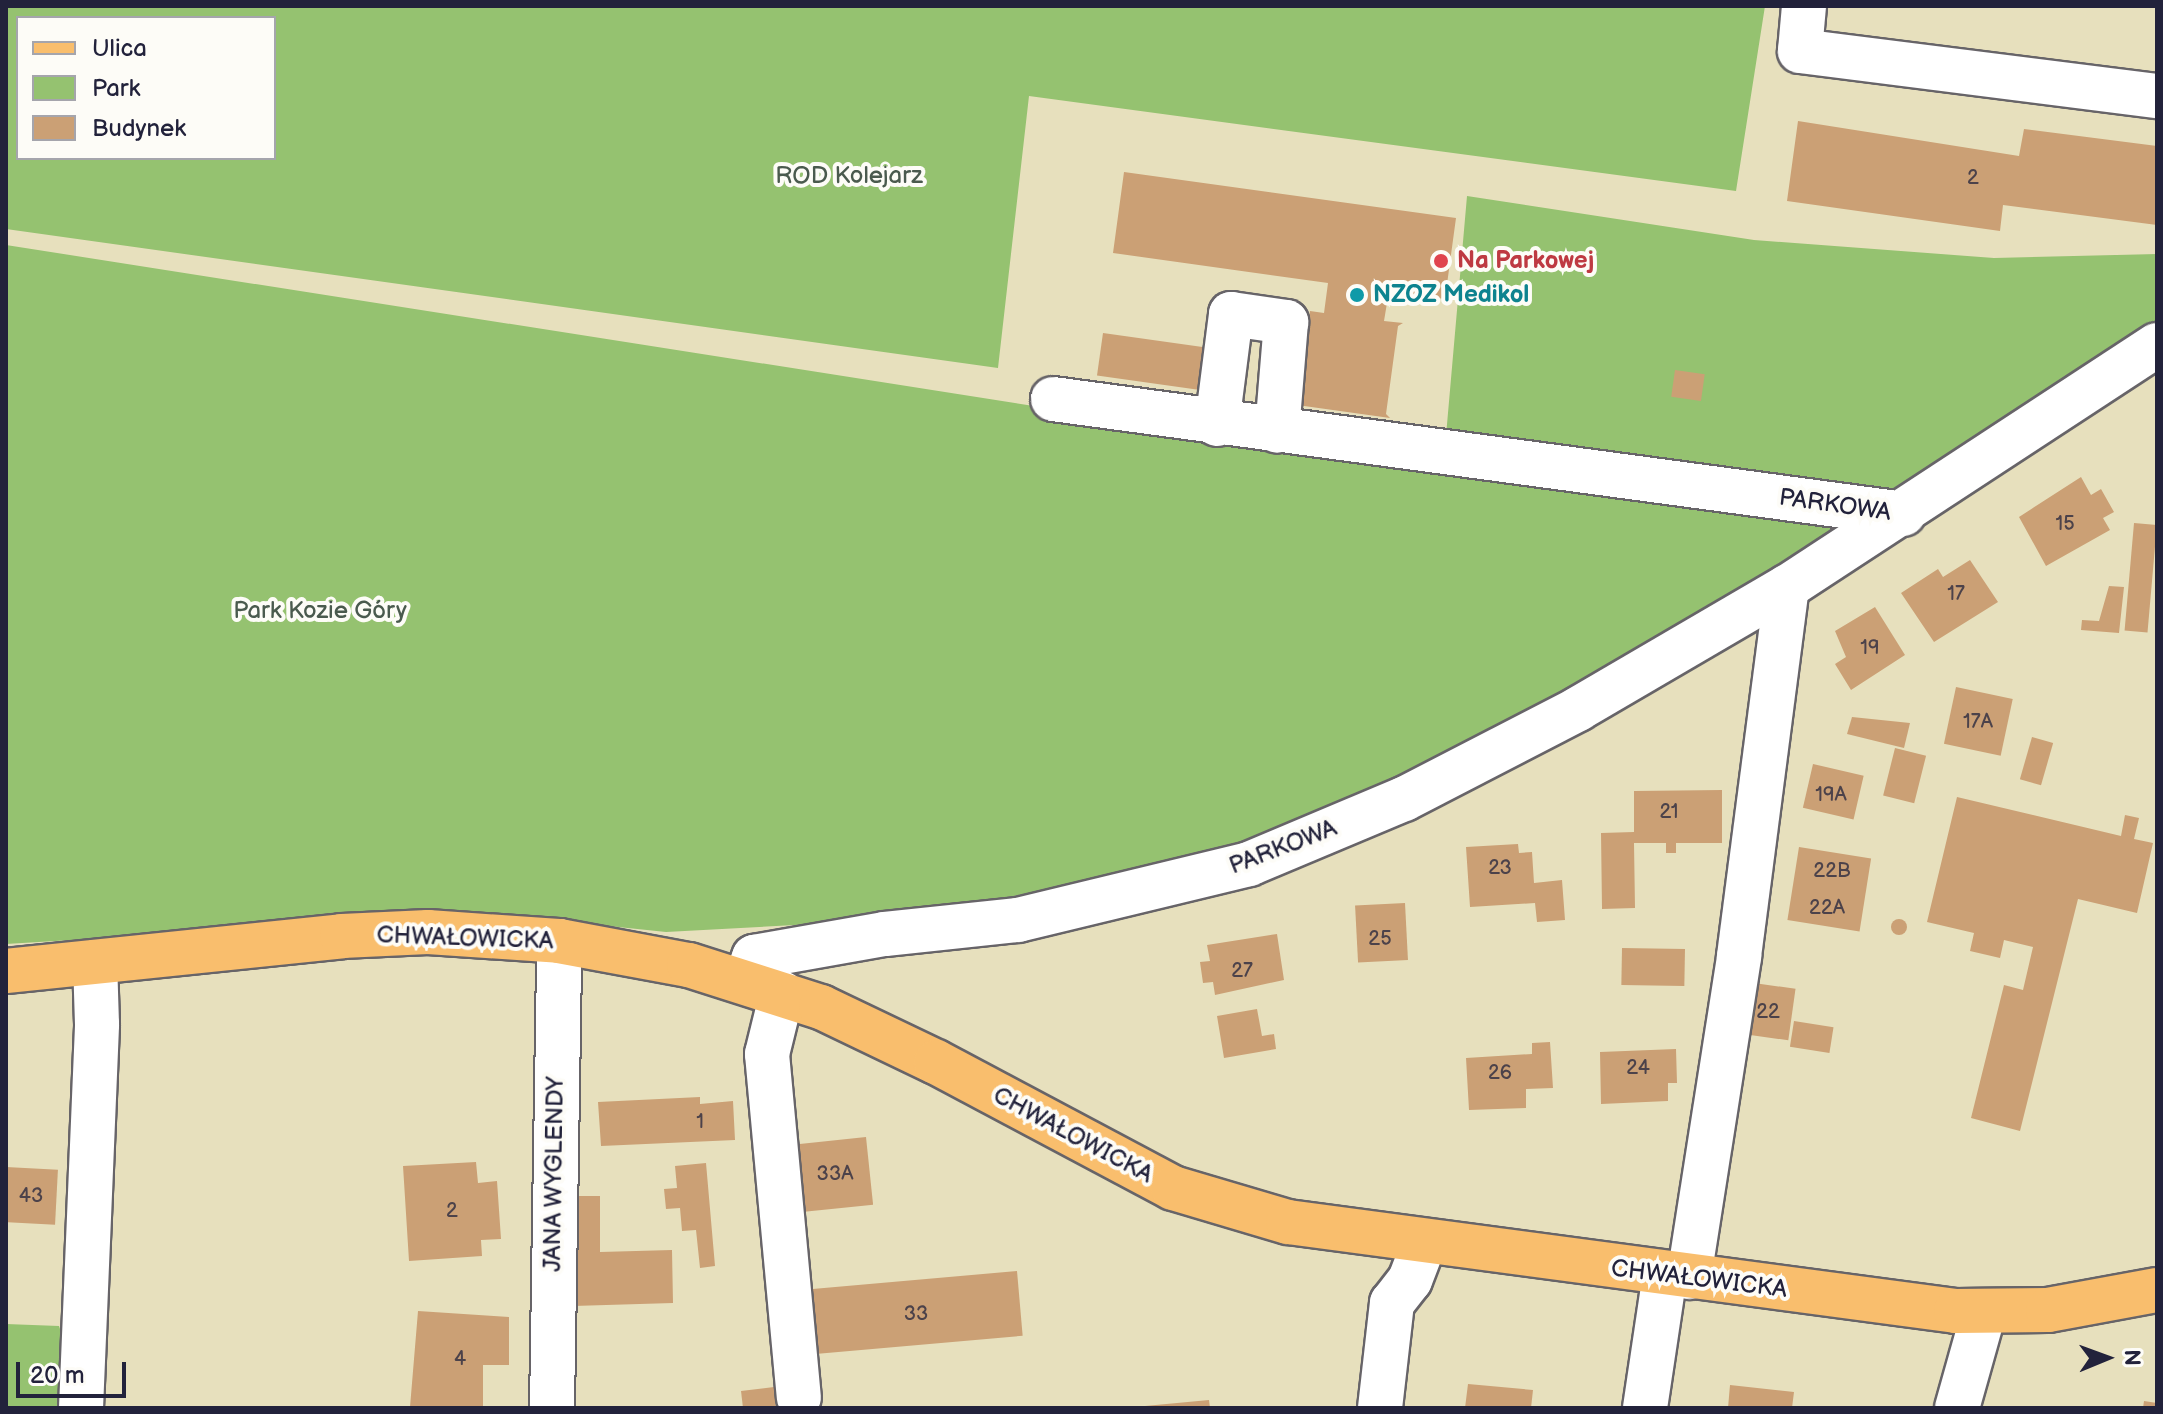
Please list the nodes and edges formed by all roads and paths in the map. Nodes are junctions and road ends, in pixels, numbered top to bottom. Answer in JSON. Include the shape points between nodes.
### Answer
{"nodes":[{"id":1,"x":1804,"y":6,"type":"edge"},
{"id":2,"x":2157,"y":96,"type":"edge"},
{"id":3,"x":2157,"y":345,"type":"edge"},
{"id":4,"x":1053,"y":399,"type":"dead end"},
{"id":5,"x":1217,"y":424,"type":"junction"},
{"id":6,"x":1277,"y":431,"type":"junction"},
{"id":7,"x":1903,"y":514,"type":"junction"},
{"id":8,"x":1787,"y":587,"type":"junction"},
{"id":9,"x":559,"y":941,"type":"junction"},
{"id":10,"x":95,"y":962,"type":"junction"},
{"id":11,"x":6,"y":971,"type":"edge"},
{"id":12,"x":764,"y":987,"type":"junction"},
{"id":13,"x":1424,"y":1243,"type":"junction"},
{"id":14,"x":1677,"y":1276,"type":"junction"},
{"id":15,"x":2157,"y":1290,"type":"edge"},
{"id":16,"x":1984,"y":1312,"type":"junction"},
{"id":17,"x":799,"y":1398,"type":"dead end"},
{"id":18,"x":81,"y":1408,"type":"edge"},
{"id":19,"x":552,"y":1408,"type":"edge"},
{"id":20,"x":1380,"y":1408,"type":"edge"},
{"id":21,"x":1645,"y":1408,"type":"edge"},
{"id":22,"x":1957,"y":1408,"type":"edge"}],
"edges":[{"from":1,"to":2,"type":"street","via":[[1800,51]]},
{"from":3,"to":7,"type":"street","name":"PARKOWA"},
{"from":4,"to":5,"type":"street","name":"PARKOWA"},
{"from":5,"to":6,"type":"street","name":"PARKOWA"},
{"from":5,"to":6,"type":"street","via":[[1231,314],[1286,322]]},
{"from":6,"to":7,"type":"street","name":"PARKOWA"},
{"from":7,"to":8,"type":"street","name":"PARKOWA"},
{"from":8,"to":12,"type":"street","name":"PARKOWA","via":[[1578,709],[1404,799],[1249,864],[1018,920],[885,934],[754,957]]},
{"from":8,"to":14,"type":"street","via":[[1739,956]]},
{"from":9,"to":10,"type":"main road","name":"CHWAŁOWICKA","via":[[388,933]]},
{"from":9,"to":12,"type":"main road","name":"CHWAŁOWICKA"},
{"from":9,"to":19,"type":"street","name":"JANA WYGLENDY"},
{"from":10,"to":11,"type":"main road","name":"CHWAŁOWICKA"},
{"from":10,"to":18,"type":"street"},
{"from":12,"to":13,"type":"main road","name":"CHWAŁOWICKA","via":[[887,1036],[1173,1188],[1288,1222]]},
{"from":12,"to":17,"type":"street"},
{"from":13,"to":14,"type":"main road","name":"CHWAŁOWICKA"},
{"from":13,"to":20,"type":"street","via":[[1410,1280],[1392,1303]]},
{"from":14,"to":16,"type":"main road","name":"CHWAŁOWICKA"},
{"from":14,"to":21,"type":"street"},
{"from":15,"to":16,"type":"main road","name":"CHWAŁOWICKA","via":[[2098,1304]]},
{"from":16,"to":22,"type":"street"}]}
